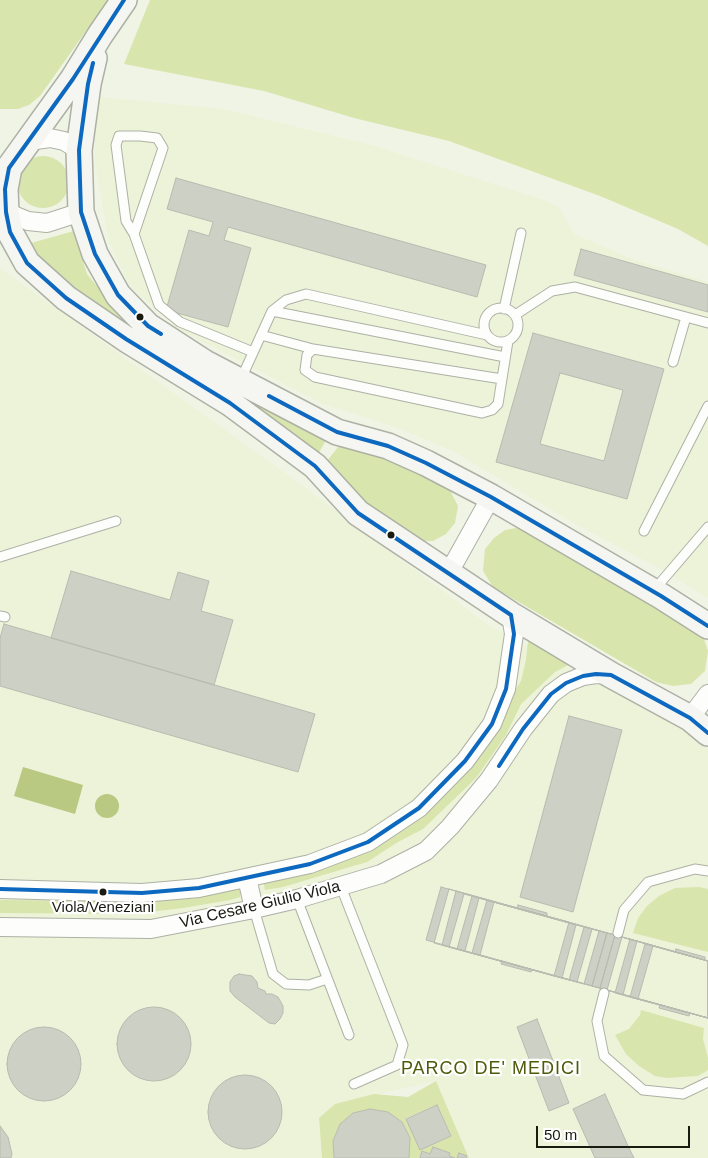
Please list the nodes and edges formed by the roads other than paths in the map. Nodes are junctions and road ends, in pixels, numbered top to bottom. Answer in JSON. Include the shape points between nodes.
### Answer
{"nodes":[{"id":1,"x":124,"y":0,"type":"edge"},
{"id":2,"x":100,"y":35,"type":"junction"},
{"id":3,"x":28,"y":141,"type":"junction"},
{"id":4,"x":78,"y":150,"type":"junction"},
{"id":5,"x":6,"y":212,"type":"junction"},
{"id":6,"x":81,"y":212,"type":"junction"},
{"id":7,"x":521,"y":233,"type":"dead end"},
{"id":8,"x":134,"y":234,"type":"junction"},
{"id":9,"x":504,"y":309,"type":"junction"},
{"id":10,"x":272,"y":311,"type":"junction"},
{"id":11,"x":515,"y":315,"type":"junction"},
{"id":12,"x":686,"y":317,"type":"junction"},
{"id":13,"x":708,"y":323,"type":"edge"},
{"id":14,"x":261,"y":334,"type":"junction"},
{"id":15,"x":487,"y":336,"type":"junction"},
{"id":16,"x":508,"y":341,"type":"junction"},
{"id":17,"x":313,"y":349,"type":"junction"},
{"id":18,"x":254,"y":352,"type":"junction"},
{"id":19,"x":505,"y":357,"type":"junction"},
{"id":20,"x":673,"y":362,"type":"dead end"},
{"id":21,"x":502,"y":379,"type":"junction"},
{"id":22,"x":240,"y":381,"type":"junction"},
{"id":23,"x":708,"y":406,"type":"edge"},
{"id":24,"x":491,"y":497,"type":"junction"},
{"id":25,"x":116,"y":522,"type":"dead end"},
{"id":26,"x":708,"y":527,"type":"edge"},
{"id":27,"x":644,"y":531,"type":"dead end"},
{"id":28,"x":0,"y":557,"type":"edge"},
{"id":29,"x":448,"y":574,"type":"junction"},
{"id":30,"x":653,"y":591,"type":"junction"},
{"id":31,"x":511,"y":615,"type":"junction"},
{"id":32,"x":708,"y":626,"type":"edge"},
{"id":33,"x":611,"y":675,"type":"junction"},
{"id":34,"x":708,"y":694,"type":"edge"},
{"id":35,"x":699,"y":725,"type":"edge"},
{"id":36,"x":708,"y":871,"type":"edge"},
{"id":37,"x":247,"y":878,"type":"junction"},
{"id":38,"x":341,"y":887,"type":"junction"},
{"id":39,"x":0,"y":889,"type":"edge"},
{"id":40,"x":296,"y":899,"type":"junction"},
{"id":41,"x":254,"y":909,"type":"junction"},
{"id":42,"x":0,"y":927,"type":"edge"},
{"id":43,"x":618,"y":933,"type":"dead end"},
{"id":44,"x":327,"y":979,"type":"junction"},
{"id":45,"x":604,"y":993,"type":"dead end"},
{"id":46,"x":349,"y":1035,"type":"dead end"},
{"id":47,"x":708,"y":1082,"type":"edge"},
{"id":48,"x":354,"y":1084,"type":"dead end"}],
"edges":[{"from":1,"to":2,"type":"street"},
{"from":2,"to":3,"type":"street"},
{"from":2,"to":4,"type":"street","via":[[88,84]]},
{"from":3,"to":4,"type":"street","via":[[50,138],[64,141]]},
{"from":3,"to":5,"type":"street","via":[[9,168],[5,188]]},
{"from":4,"to":6,"type":"street"},
{"from":5,"to":6,"type":"street","via":[[28,221],[47,223]]},
{"from":5,"to":29,"type":"street","via":[[10,232],[27,263],[66,298],[257,423],[315,466],[358,512]]},
{"from":6,"to":22,"type":"street","via":[[95,254],[118,295],[148,326],[205,363]]},
{"from":7,"to":9,"type":"lane"},
{"from":8,"to":8,"type":"lane","via":[[126,221],[116,145],[119,136],[157,138],[163,148]]},
{"from":8,"to":18,"type":"lane","via":[[160,305],[180,322]]},
{"from":9,"to":11,"type":"lane"},
{"from":9,"to":15,"type":"lane","via":[[488,314],[484,321]]},
{"from":10,"to":14,"type":"lane"},
{"from":10,"to":15,"type":"lane","via":[[286,300],[306,294]]},
{"from":10,"to":19,"type":"lane"},
{"from":11,"to":12,"type":"lane","via":[[552,291],[575,287]]},
{"from":11,"to":16,"type":"lane","via":[[517,330]]},
{"from":12,"to":13,"type":"lane"},
{"from":12,"to":20,"type":"lane"},
{"from":14,"to":17,"type":"lane"},
{"from":14,"to":18,"type":"lane"},
{"from":15,"to":16,"type":"lane","via":[[500,342]]},
{"from":16,"to":19,"type":"lane"},
{"from":17,"to":21,"type":"lane"},
{"from":17,"to":21,"type":"lane","via":[[308,355],[305,370],[315,377],[482,413],[498,404]]},
{"from":18,"to":22,"type":"lane"},
{"from":19,"to":21,"type":"lane"},
{"from":22,"to":24,"type":"street","via":[[337,432],[388,446]]},
{"from":23,"to":27,"type":"lane"},
{"from":24,"to":29,"type":"street"},
{"from":24,"to":30,"type":"street"},
{"from":25,"to":28,"type":"lane"},
{"from":26,"to":30,"type":"lane"},
{"from":29,"to":31,"type":"street"},
{"from":30,"to":32,"type":"street"},
{"from":31,"to":33,"type":"street"},
{"from":31,"to":37,"type":"street","name":"Via Cesare Giulio Viola","via":[[514,634],[506,689],[492,724],[465,760],[419,808],[368,842],[310,864]]},
{"from":33,"to":35,"type":"street"},
{"from":33,"to":38,"type":"street","name":"Via Cesare Giulio Viola","via":[[583,676],[551,694],[489,780],[426,851],[381,874]]},
{"from":34,"to":35,"type":"street"},
{"from":36,"to":43,"type":"lane","via":[[695,869],[648,882],[624,910]]},
{"from":37,"to":39,"type":"street","name":"Via Cesare Giulio Viola","via":[[199,888],[142,893]]},
{"from":37,"to":41,"type":"street"},
{"from":38,"to":40,"type":"street","name":"Via Cesare Giulio Viola"},
{"from":38,"to":48,"type":"lane","via":[[402,1045],[398,1066]]},
{"from":40,"to":41,"type":"street","name":"Via Cesare Giulio Viola"},
{"from":40,"to":44,"type":"lane"},
{"from":41,"to":42,"type":"street","name":"Via Cesare Giulio Viola","via":[[151,928]]},
{"from":41,"to":44,"type":"lane","via":[[273,974],[286,984],[309,985]]},
{"from":44,"to":46,"type":"lane"},
{"from":45,"to":47,"type":"lane","via":[[597,1021],[604,1056],[643,1090],[683,1094]]}]}
